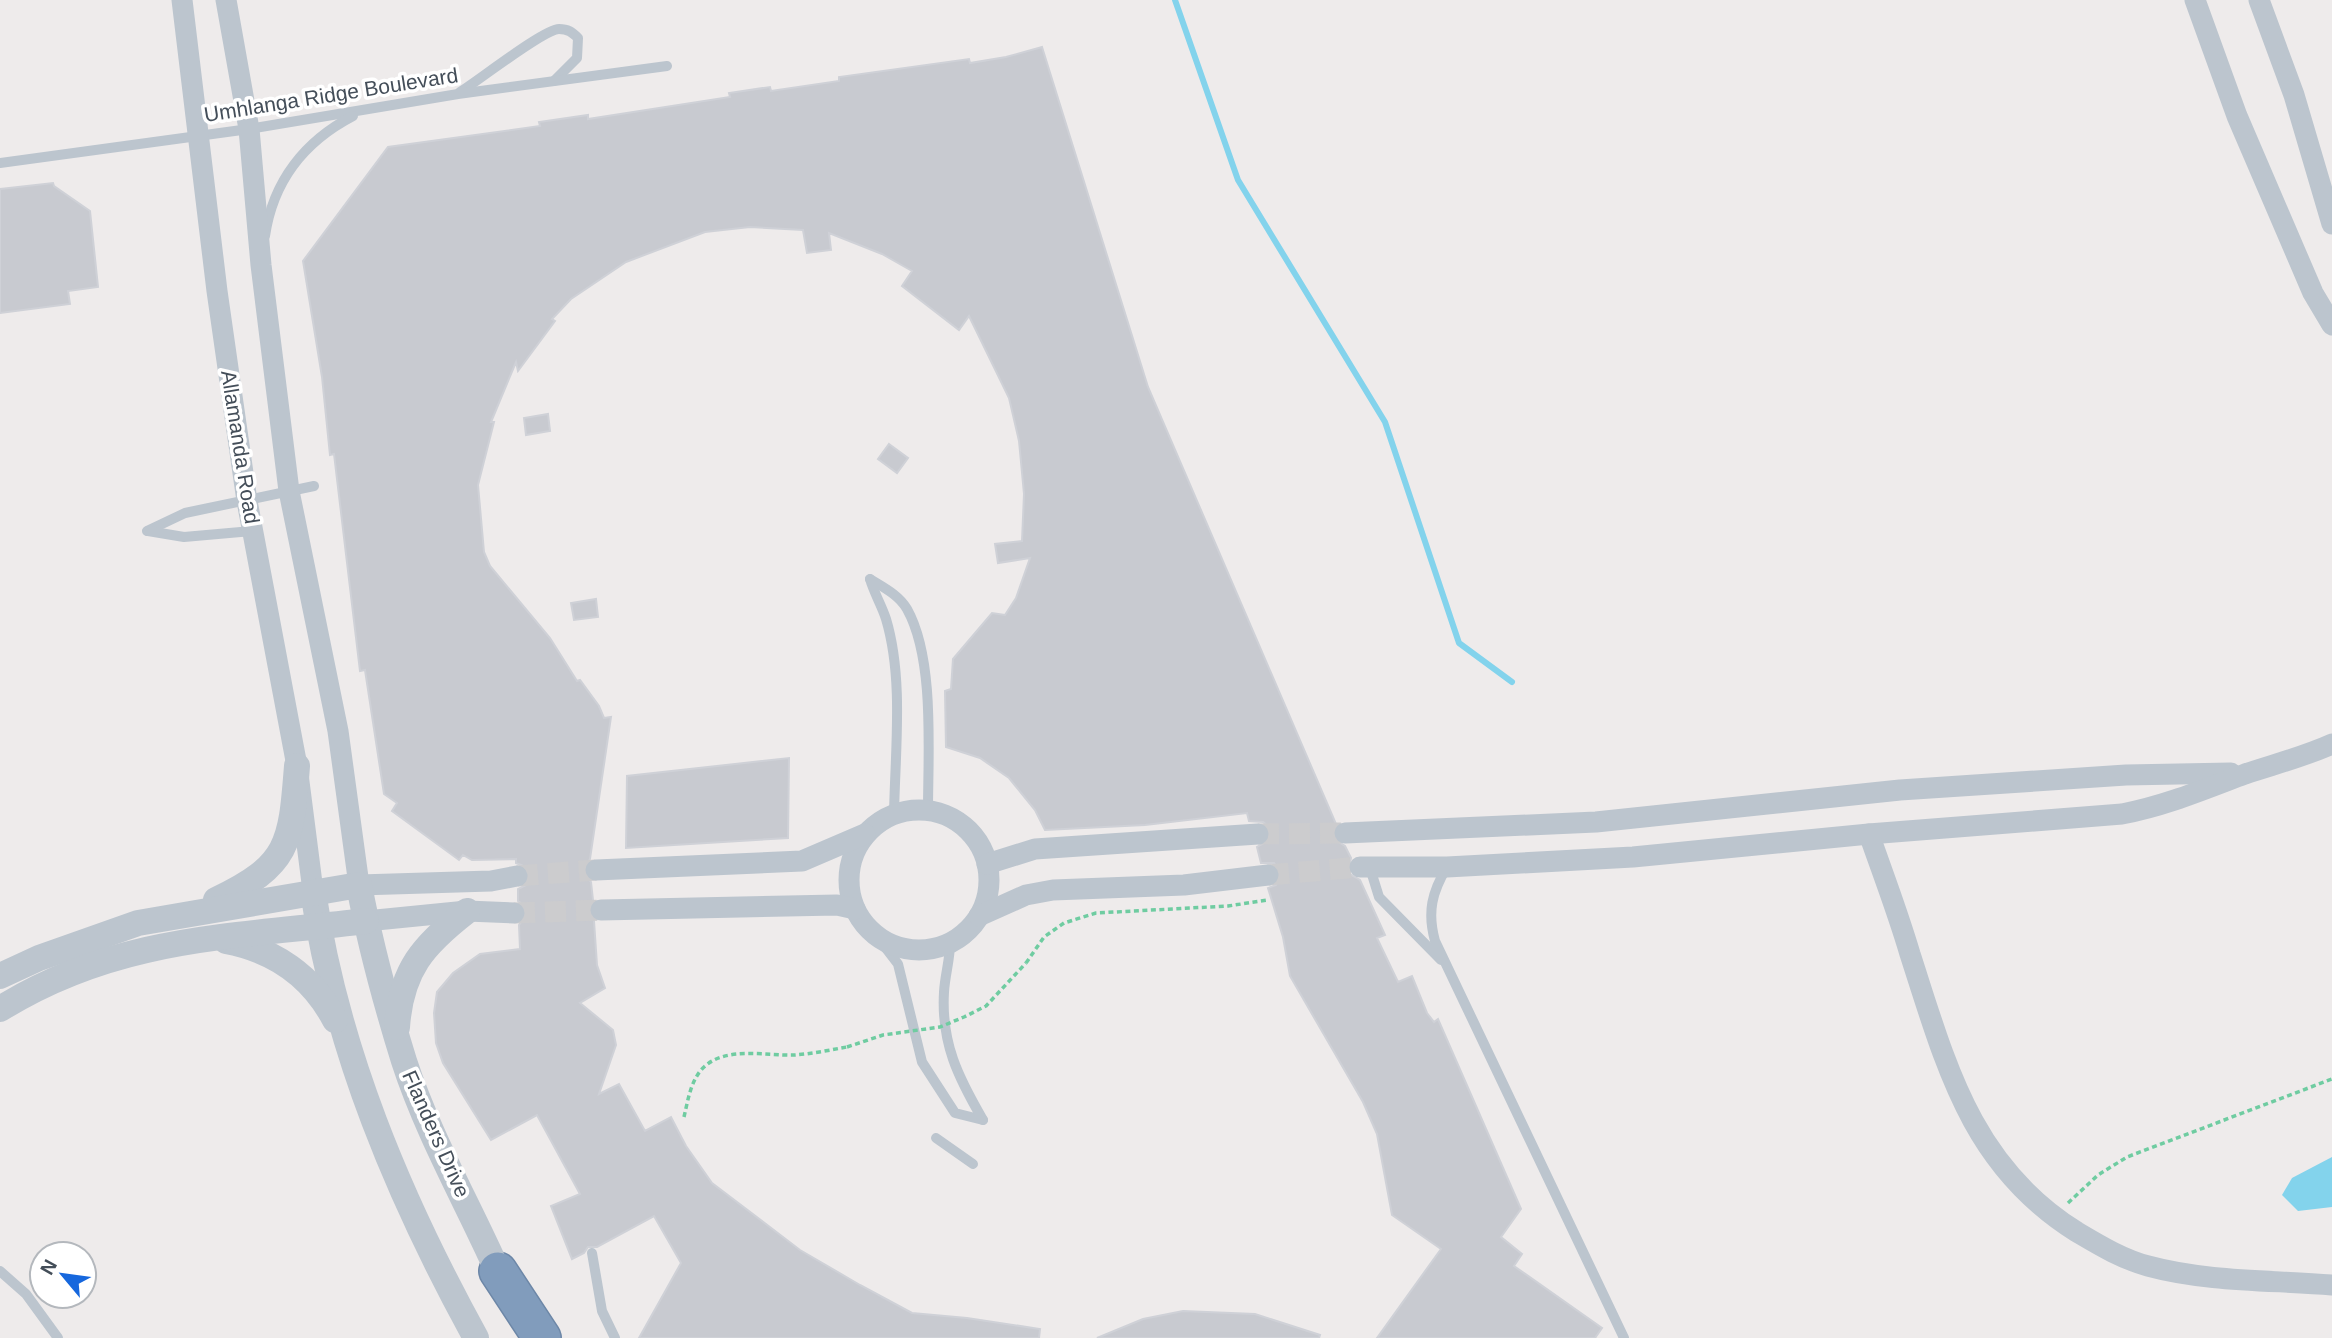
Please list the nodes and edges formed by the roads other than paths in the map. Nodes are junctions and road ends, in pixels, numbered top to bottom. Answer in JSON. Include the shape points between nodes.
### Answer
{"nodes":[{"id":1,"x":182,"y":0,"type":"edge"},
{"id":2,"x":226,"y":0,"type":"edge"},
{"id":3,"x":2194,"y":0,"type":"edge"},
{"id":4,"x":2259,"y":0,"type":"edge"},
{"id":5,"x":667,"y":66,"type":"dead end"},
{"id":6,"x":554,"y":82,"type":"junction"},
{"id":7,"x":458,"y":94,"type":"junction"},
{"id":8,"x":362,"y":111,"type":"junction"},
{"id":9,"x":249,"y":129,"type":"junction"},
{"id":10,"x":200,"y":136,"type":"junction"},
{"id":11,"x":0,"y":163,"type":"edge"},
{"id":12,"x":2332,"y":224,"type":"edge"},
{"id":13,"x":261,"y":264,"type":"junction"},
{"id":14,"x":2332,"y":325,"type":"edge"},
{"id":15,"x":314,"y":486,"type":"dead end"},
{"id":16,"x":289,"y":491,"type":"junction"},
{"id":17,"x":247,"y":501,"type":"junction"},
{"id":18,"x":252,"y":531,"type":"junction"},
{"id":19,"x":2332,"y":744,"type":"edge"},
{"id":20,"x":297,"y":766,"type":"junction"},
{"id":21,"x":2250,"y":772,"type":"junction"},
{"id":22,"x":928,"y":810,"type":"junction"},
{"id":23,"x":894,"y":814,"type":"junction"},
{"id":24,"x":1345,"y":833,"type":"tunnel mouth"},
{"id":25,"x":867,"y":834,"type":"junction"},
{"id":26,"x":1258,"y":834,"type":"tunnel mouth"},
{"id":27,"x":1869,"y":834,"type":"junction"},
{"id":28,"x":987,"y":864,"type":"junction"},
{"id":29,"x":1365,"y":867,"type":"joint"},
{"id":30,"x":1447,"y":867,"type":"junction"},
{"id":31,"x":596,"y":870,"type":"tunnel mouth"},
{"id":32,"x":1268,"y":875,"type":"tunnel mouth"},
{"id":33,"x":517,"y":876,"type":"tunnel mouth"},
{"id":34,"x":359,"y":885,"type":"junction"},
{"id":35,"x":313,"y":891,"type":"junction"},
{"id":36,"x":855,"y":909,"type":"junction"},
{"id":37,"x":601,"y":910,"type":"tunnel mouth"},
{"id":38,"x":467,"y":911,"type":"junction"},
{"id":39,"x":514,"y":913,"type":"tunnel mouth"},
{"id":40,"x":185,"y":914,"type":"junction"},
{"id":41,"x":979,"y":916,"type":"junction"},
{"id":42,"x":366,"y":921,"type":"junction"},
{"id":43,"x":318,"y":927,"type":"junction"},
{"id":44,"x":208,"y":938,"type":"junction"},
{"id":45,"x":878,"y":938,"type":"junction"},
{"id":46,"x":950,"y":943,"type":"junction"},
{"id":47,"x":1448,"y":967,"type":"junction"},
{"id":48,"x":0,"y":976,"type":"edge"},
{"id":49,"x":0,"y":1009,"type":"edge"},
{"id":50,"x":397,"y":1031,"type":"junction"},
{"id":51,"x":346,"y":1040,"type":"junction"},
{"id":52,"x":936,"y":1138,"type":"dead end"},
{"id":53,"x":973,"y":1164,"type":"dead end"},
{"id":54,"x":593,"y":1253,"type":"dead end"},
{"id":55,"x":0,"y":1271,"type":"edge"},
{"id":56,"x":498,"y":1271,"type":"junction"},
{"id":57,"x":2332,"y":1285,"type":"edge"},
{"id":58,"x":58,"y":1338,"type":"edge"},
{"id":59,"x":476,"y":1338,"type":"edge"},
{"id":60,"x":528,"y":1338,"type":"edge"},
{"id":61,"x":542,"y":1338,"type":"edge"},
{"id":62,"x":615,"y":1338,"type":"edge"},
{"id":63,"x":1623,"y":1338,"type":"edge"}],
"edges":[{"from":1,"to":10,"type":"street","name":"Allamanda Road"},
{"from":2,"to":9,"type":"street","name":"Allamanda Road"},
{"from":3,"to":14,"type":"street","via":[[2237,116],[2313,293]]},
{"from":4,"to":12,"type":"street","via":[[2294,95]]},
{"from":5,"to":6,"type":"lane","name":"Umhlanga Ridge Boulevard"},
{"from":6,"to":7,"type":"lane","name":"Umhlanga Ridge Boulevard"},
{"from":6,"to":7,"type":"lane","via":[[577,58],[578,38],[569,30],[556,28],[538,38]]},
{"from":7,"to":8,"type":"lane","name":"Umhlanga Ridge Boulevard"},
{"from":8,"to":9,"type":"lane","name":"Umhlanga Ridge Boulevard"},
{"from":8,"to":13,"type":"lane","via":[[335,125],[293,163],[273,203]]},
{"from":9,"to":10,"type":"lane","name":"Umhlanga Ridge Boulevard"},
{"from":9,"to":13,"type":"street","name":"Allamanda Road"},
{"from":10,"to":11,"type":"lane","name":"Umhlanga Ridge Boulevard"},
{"from":10,"to":17,"type":"street","name":"Allamanda Road","via":[[216,291]]},
{"from":13,"to":16,"type":"street","name":"Allamanda Road"},
{"from":15,"to":16,"type":"lane"},
{"from":16,"to":17,"type":"lane"},
{"from":16,"to":34,"type":"street","name":"Allamanda Road","via":[[338,730]]},
{"from":17,"to":18,"type":"street","name":"Allamanda Road"},
{"from":17,"to":18,"type":"lane","via":[[185,513],[147,531],[184,537]]},
{"from":18,"to":20,"type":"street","name":"Allamanda Road"},
{"from":19,"to":21,"type":"street"},
{"from":20,"to":35,"type":"street","name":"Allamanda Road"},
{"from":20,"to":40,"type":"street","via":[[291,829],[280,854],[257,878]]},
{"from":21,"to":24,"type":"street","via":[[1900,790],[1596,822]]},
{"from":21,"to":27,"type":"street","via":[[2150,809],[2122,814]]},
{"from":22,"to":23,"type":"street"},
{"from":22,"to":23,"type":"lane","via":[[928,699],[921,648],[906,608],[870,579],[886,617],[893,662],[898,711]]},
{"from":22,"to":28,"type":"street","via":[[946,815],[968,830]]},
{"from":23,"to":25,"type":"street"},
{"from":25,"to":31,"type":"street","via":[[802,861]]},
{"from":25,"to":36,"type":"street","via":[[856,848],[848,873]]},
{"from":26,"to":28,"type":"street","via":[[1035,849]]},
{"from":27,"to":30,"type":"street","via":[[1633,857]]},
{"from":27,"to":57,"type":"street","via":[[1938,1043],[1972,1124],[2003,1170],[2054,1218],[2105,1249],[2147,1266],[2197,1275]]},
{"from":28,"to":41,"type":"street","via":[[988,891]]},
{"from":29,"to":30,"type":"street"},
{"from":29,"to":47,"type":"lane","via":[[1379,897]]},
{"from":30,"to":47,"type":"lane","via":[[1431,899],[1430,916],[1435,941]]},
{"from":32,"to":41,"type":"street","via":[[1184,885],[1053,890],[1026,895]]},
{"from":33,"to":34,"type":"street","via":[[491,881]]},
{"from":34,"to":35,"type":"street"},
{"from":34,"to":42,"type":"street","name":"Flanders Drive"},
{"from":35,"to":40,"type":"street"},
{"from":35,"to":43,"type":"street"},
{"from":36,"to":37,"type":"street","via":[[837,905]]},
{"from":36,"to":45,"type":"street"},
{"from":38,"to":39,"type":"street"},
{"from":38,"to":42,"type":"street"},
{"from":38,"to":50,"type":"street","via":[[437,934],[418,957],[399,1004]]},
{"from":40,"to":48,"type":"street","via":[[98,936]]},
{"from":41,"to":46,"type":"street"},
{"from":42,"to":43,"type":"street"},
{"from":42,"to":50,"type":"street","name":"Flanders Drive"},
{"from":43,"to":44,"type":"street"},
{"from":43,"to":51,"type":"street"},
{"from":44,"to":49,"type":"street","via":[[152,947],[107,961],[51,981]]},
{"from":44,"to":51,"type":"street","via":[[237,943],[295,968],[321,997]]},
{"from":45,"to":46,"type":"street","via":[[913,950]]},
{"from":45,"to":46,"type":"lane","via":[[898,964],[922,1062],[955,1113],[983,1120],[963,1086],[946,1040],[944,990]]},
{"from":47,"to":63,"type":"lane"},
{"from":50,"to":56,"type":"street","name":"Flanders Drive","via":[[404,1061],[439,1146]]},
{"from":51,"to":59,"type":"street","via":[[391,1164]]},
{"from":52,"to":53,"type":"lane"},
{"from":54,"to":62,"type":"lane","via":[[602,1311]]},
{"from":55,"to":58,"type":"lane","via":[[26,1294]]},
{"from":56,"to":60,"type":"street","name":"Flanders Drive"},
{"from":56,"to":61,"type":"highway"}]}
